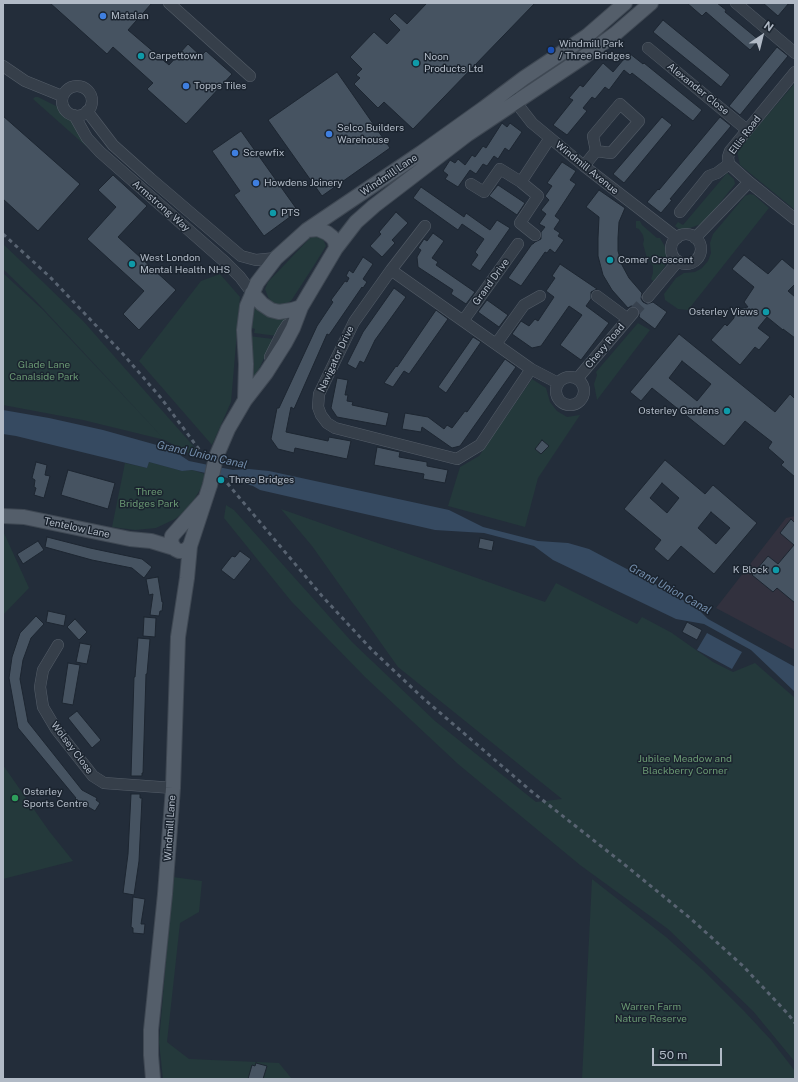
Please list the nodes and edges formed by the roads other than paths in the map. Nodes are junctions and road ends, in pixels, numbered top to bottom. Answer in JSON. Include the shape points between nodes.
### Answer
{"nodes":[{"id":1,"x":169,"y":3,"type":"edge"},
{"id":2,"x":625,"y":3,"type":"edge"},
{"id":3,"x":651,"y":3,"type":"edge"},
{"id":4,"x":736,"y":3,"type":"edge"},
{"id":5,"x":648,"y":48,"type":"dead end"},
{"id":6,"x":795,"y":53,"type":"edge"},
{"id":7,"x":3,"y":66,"type":"edge"},
{"id":8,"x":795,"y":72,"type":"edge"},
{"id":9,"x":250,"y":76,"type":"dead end"},
{"id":10,"x":507,"y":90,"type":"junction"},
{"id":11,"x":62,"y":96,"type":"junction"},
{"id":12,"x":515,"y":102,"type":"junction"},
{"id":13,"x":87,"y":111,"type":"junction"},
{"id":14,"x":74,"y":115,"type":"junction"},
{"id":15,"x":747,"y":130,"type":"junction"},
{"id":16,"x":550,"y":138,"type":"junction"},
{"id":17,"x":596,"y":151,"type":"junction"},
{"id":18,"x":730,"y":164,"type":"junction"},
{"id":19,"x":584,"y":166,"type":"junction"},
{"id":20,"x":521,"y":182,"type":"junction"},
{"id":21,"x":749,"y":182,"type":"junction"},
{"id":22,"x":471,"y":184,"type":"dead end"},
{"id":23,"x":680,"y":212,"type":"dead end"},
{"id":24,"x":795,"y":218,"type":"edge"},
{"id":25,"x":424,"y":226,"type":"dead end"},
{"id":26,"x":306,"y":230,"type":"junction"},
{"id":27,"x":535,"y":235,"type":"dead end"},
{"id":28,"x":676,"y":238,"type":"junction"},
{"id":29,"x":695,"y":238,"type":"junction"},
{"id":30,"x":518,"y":244,"type":"dead end"},
{"id":31,"x":336,"y":248,"type":"junction"},
{"id":32,"x":276,"y":258,"type":"junction"},
{"id":33,"x":678,"y":261,"type":"junction"},
{"id":34,"x":391,"y":270,"type":"junction"},
{"id":35,"x":252,"y":293,"type":"junction"},
{"id":36,"x":540,"y":296,"type":"dead end"},
{"id":37,"x":597,"y":296,"type":"dead end"},
{"id":38,"x":648,"y":298,"type":"tunnel mouth"},
{"id":39,"x":299,"y":312,"type":"junction"},
{"id":40,"x":463,"y":321,"type":"junction"},
{"id":41,"x":496,"y":344,"type":"junction"},
{"id":42,"x":531,"y":369,"type":"junction"},
{"id":43,"x":577,"y":379,"type":"junction"},
{"id":44,"x":558,"y":384,"type":"junction"},
{"id":45,"x":245,"y":400,"type":"junction"},
{"id":46,"x":3,"y":516,"type":"edge"},
{"id":47,"x":180,"y":542,"type":"junction"},
{"id":48,"x":58,"y":646,"type":"dead end"},
{"id":49,"x":173,"y":788,"type":"junction"},
{"id":50,"x":152,"y":1079,"type":"edge"}],
"edges":[{"from":1,"to":9,"type":"street"},
{"from":2,"to":10,"type":"main road","name":"Windmill Lane","via":[[587,36]]},
{"from":3,"to":12,"type":"main road","name":"Windmill Lane","via":[[615,34]]},
{"from":4,"to":6,"type":"street"},
{"from":5,"to":15,"type":"street","name":"Alexander Close"},
{"from":7,"to":11,"type":"street","via":[[25,80]]},
{"from":8,"to":15,"type":"street","name":"Ellis Road"},
{"from":10,"to":12,"type":"street","name":"Windmill Avenue"},
{"from":10,"to":26,"type":"main road","name":"Windmill Lane","via":[[421,154]]},
{"from":11,"to":13,"type":"street","via":[[72,87],[81,86],[88,92],[91,100]]},
{"from":11,"to":14,"type":"street","name":"Armstrong Way","via":[[63,106]]},
{"from":12,"to":16,"type":"street","name":"Windmill Avenue","via":[[532,123]]},
{"from":12,"to":31,"type":"main road","name":"Windmill Lane","via":[[468,134],[374,206],[356,222]]},
{"from":13,"to":14,"type":"street"},
{"from":13,"to":32,"type":"street","name":"Armstrong Way","via":[[113,145],[241,256],[256,260]]},
{"from":14,"to":35,"type":"street","name":"Armstrong Way","via":[[87,138],[100,152],[225,262],[240,276]]},
{"from":15,"to":18,"type":"street","name":"Ellis Road","via":[[730,151]]},
{"from":16,"to":19,"type":"street","name":"Windmill Avenue"},
{"from":16,"to":20,"type":"street"},
{"from":17,"to":17,"type":"street","via":[[592,136],[620,104],[639,121],[611,153]]},
{"from":17,"to":19,"type":"street"},
{"from":18,"to":21,"type":"street"},
{"from":18,"to":23,"type":"street","name":"Ellis Road","via":[[709,176]]},
{"from":19,"to":28,"type":"street","name":"Windmill Avenue"},
{"from":20,"to":22,"type":"street","via":[[500,170],[484,192]]},
{"from":20,"to":27,"type":"street","via":[[538,196],[520,223]]},
{"from":21,"to":24,"type":"street"},
{"from":21,"to":29,"type":"street"},
{"from":25,"to":34,"type":"street","name":"Navigator Drive"},
{"from":26,"to":31,"type":"main road","via":[[318,229],[327,233],[332,236]]},
{"from":26,"to":32,"type":"main road","name":"Windmill Lane"},
{"from":28,"to":29,"type":"street","via":[[685,234]]},
{"from":28,"to":33,"type":"street","via":[[672,251]]},
{"from":29,"to":33,"type":"street","via":[[701,249],[698,258],[687,264]]},
{"from":30,"to":40,"type":"street","name":"Grand Drive"},
{"from":31,"to":39,"type":"main road","name":"Windmill Lane"},
{"from":32,"to":35,"type":"main road","name":"Windmill Lane"},
{"from":33,"to":38,"type":"street"},
{"from":34,"to":40,"type":"street"},
{"from":34,"to":42,"type":"street","name":"Navigator Drive","via":[[354,322],[319,394],[318,407],[327,423],[335,428],[457,459],[480,445]]},
{"from":35,"to":39,"type":"main road","via":[[271,310]]},
{"from":35,"to":45,"type":"main road","name":"Windmill Lane","via":[[245,322]]},
{"from":36,"to":41,"type":"street","via":[[524,305]]},
{"from":37,"to":43,"type":"street","name":"Chevy Road","via":[[631,316]]},
{"from":39,"to":45,"type":"main road","name":"Windmill Lane","via":[[285,343]]},
{"from":40,"to":41,"type":"street"},
{"from":41,"to":42,"type":"street"},
{"from":42,"to":44,"type":"street"},
{"from":43,"to":44,"type":"street","via":[[567,377]]},
{"from":43,"to":44,"type":"street","via":[[582,384],[584,392],[581,400],[574,405],[559,401],[556,394]]},
{"from":45,"to":47,"type":"main road","name":"Windmill Lane","bridge":true,"via":[[228,429],[216,457],[204,500]]},
{"from":46,"to":47,"type":"main road","name":"Tentelow Lane","via":[[24,517],[130,539]]},
{"from":47,"to":49,"type":"main road","name":"Windmill Lane","via":[[188,578],[178,637]]},
{"from":48,"to":49,"type":"street","name":"Wolsey Close","via":[[44,670],[40,687],[43,707],[56,729],[93,776],[104,782]]},
{"from":49,"to":50,"type":"main road","name":"Windmill Lane","via":[[151,1030]]}]}
